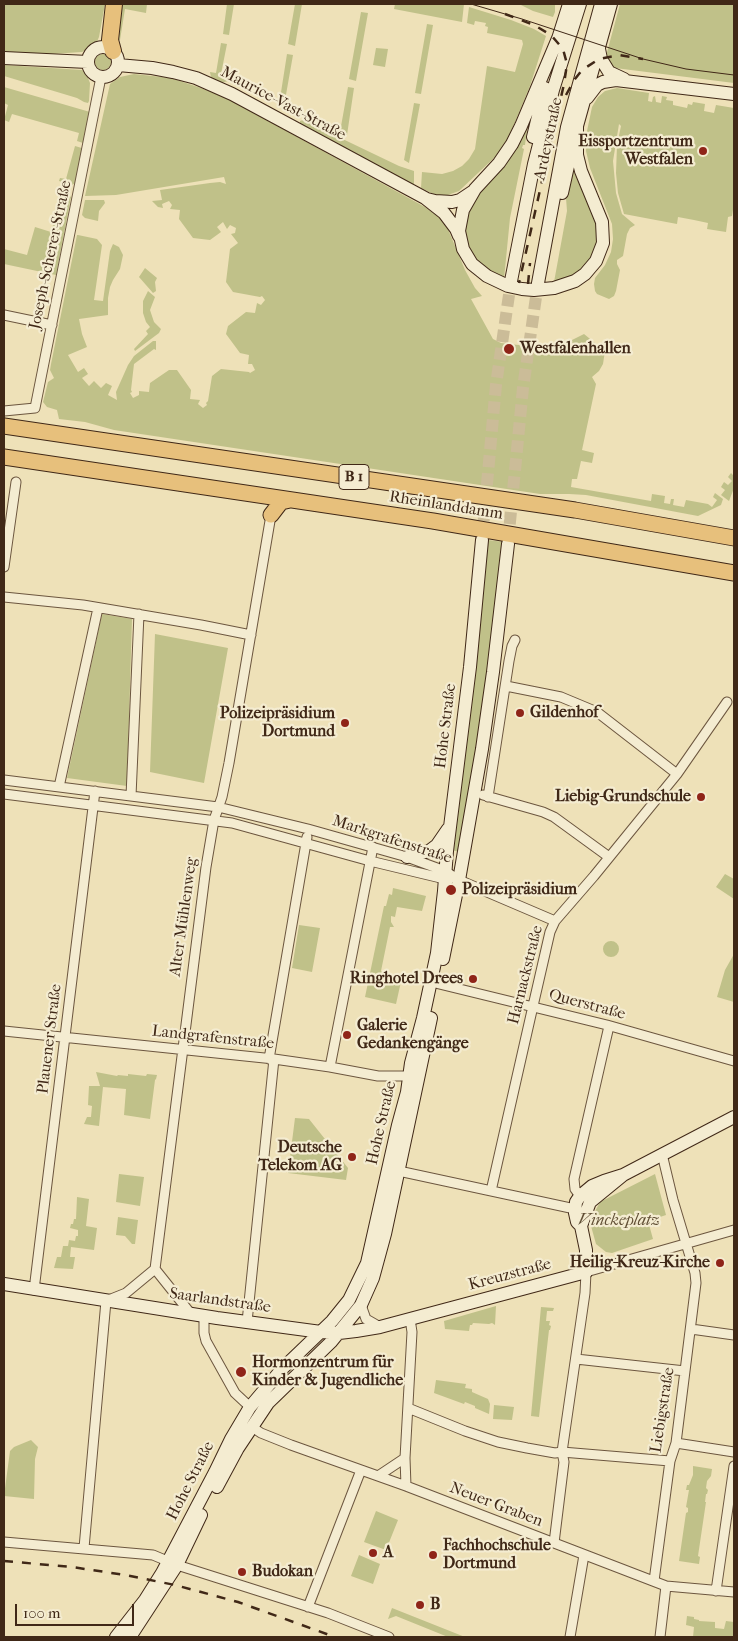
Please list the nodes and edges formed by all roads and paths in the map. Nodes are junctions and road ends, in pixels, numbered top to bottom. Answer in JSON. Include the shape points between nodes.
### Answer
{"nodes":[{"id":1,"x":109,"y":4,"type":"edge"},
{"id":2,"x":114,"y":4,"type":"edge"},
{"id":3,"x":569,"y":4,"type":"edge"},
{"id":4,"x":580,"y":4,"type":"edge"},
{"id":5,"x":601,"y":4,"type":"edge"},
{"id":6,"x":611,"y":4,"type":"edge"},
{"id":7,"x":558,"y":36,"type":"junction"},
{"id":8,"x":599,"y":45,"type":"junction"},
{"id":9,"x":92,"y":55,"type":"junction"},
{"id":10,"x":4,"y":58,"type":"edge"},
{"id":11,"x":116,"y":58,"type":"junction"},
{"id":12,"x":102,"y":77,"type":"junction"},
{"id":13,"x":631,"y":82,"type":"junction"},
{"id":14,"x":734,"y":94,"type":"edge"},
{"id":15,"x":584,"y":103,"type":"junction"},
{"id":16,"x":578,"y":126,"type":"junction"},
{"id":17,"x":475,"y":189,"type":"junction"},
{"id":18,"x":425,"y":198,"type":"junction"},
{"id":19,"x":522,"y":221,"type":"junction"},
{"id":20,"x":461,"y":241,"type":"junction"},
{"id":21,"x":542,"y":260,"type":"junction"},
{"id":22,"x":511,"y":281,"type":"tunnel mouth"},
{"id":23,"x":538,"y":284,"type":"tunnel mouth"},
{"id":24,"x":4,"y":315,"type":"edge"},
{"id":25,"x":52,"y":325,"type":"junction"},
{"id":26,"x":4,"y":410,"type":"edge"},
{"id":27,"x":4,"y":426,"type":"edge"},
{"id":28,"x":4,"y":457,"type":"edge"},
{"id":29,"x":16,"y":482,"type":"dead end"},
{"id":30,"x":260,"y":495,"type":"junction"},
{"id":31,"x":290,"y":500,"type":"junction"},
{"id":32,"x":271,"y":515,"type":"junction"},
{"id":33,"x":734,"y":538,"type":"edge"},
{"id":34,"x":482,"y":540,"type":"tunnel mouth"},
{"id":35,"x":508,"y":544,"type":"tunnel mouth"},
{"id":36,"x":4,"y":567,"type":"edge"},
{"id":37,"x":734,"y":573,"type":"edge"},
{"id":38,"x":8,"y":597,"type":"edge"},
{"id":39,"x":98,"y":608,"type":"junction"},
{"id":40,"x":139,"y":614,"type":"junction"},
{"id":41,"x":251,"y":635,"type":"junction"},
{"id":42,"x":515,"y":640,"type":"dead end"},
{"id":43,"x":506,"y":686,"type":"junction"},
{"id":44,"x":727,"y":702,"type":"dead end"},
{"id":45,"x":677,"y":774,"type":"junction"},
{"id":46,"x":4,"y":780,"type":"edge"},
{"id":47,"x":59,"y":787,"type":"junction"},
{"id":48,"x":95,"y":791,"type":"junction"},
{"id":49,"x":4,"y":794,"type":"edge"},
{"id":50,"x":475,"y":794,"type":"junction"},
{"id":51,"x":131,"y":796,"type":"junction"},
{"id":52,"x":488,"y":797,"type":"junction"},
{"id":53,"x":94,"y":805,"type":"junction"},
{"id":54,"x":218,"y":807,"type":"junction"},
{"id":55,"x":214,"y":820,"type":"junction"},
{"id":56,"x":450,"y":825,"type":"junction"},
{"id":57,"x":308,"y":829,"type":"junction"},
{"id":58,"x":306,"y":843,"type":"junction"},
{"id":59,"x":373,"y":847,"type":"junction"},
{"id":60,"x":407,"y":857,"type":"junction"},
{"id":61,"x":609,"y":858,"type":"junction"},
{"id":62,"x":370,"y":861,"type":"junction"},
{"id":63,"x":445,"y":875,"type":"junction"},
{"id":64,"x":459,"y":880,"type":"junction"},
{"id":65,"x":555,"y":921,"type":"junction"},
{"id":66,"x":435,"y":983,"type":"junction"},
{"id":67,"x":533,"y":1006,"type":"junction"},
{"id":68,"x":609,"y":1026,"type":"junction"},
{"id":69,"x":4,"y":1031,"type":"edge"},
{"id":70,"x":65,"y":1037,"type":"junction"},
{"id":71,"x":182,"y":1049,"type":"junction"},
{"id":72,"x":272,"y":1059,"type":"junction"},
{"id":73,"x":734,"y":1062,"type":"edge"},
{"id":74,"x":330,"y":1067,"type":"junction"},
{"id":75,"x":414,"y":1076,"type":"junction"},
{"id":76,"x":734,"y":1116,"type":"edge"},
{"id":77,"x":662,"y":1154,"type":"junction"},
{"id":78,"x":393,"y":1170,"type":"junction"},
{"id":79,"x":623,"y":1175,"type":"junction"},
{"id":80,"x":491,"y":1191,"type":"junction"},
{"id":81,"x":580,"y":1196,"type":"junction"},
{"id":82,"x":575,"y":1209,"type":"junction"},
{"id":83,"x":580,"y":1226,"type":"junction"},
{"id":84,"x":734,"y":1230,"type":"edge"},
{"id":85,"x":686,"y":1243,"type":"junction"},
{"id":86,"x":155,"y":1269,"type":"junction"},
{"id":87,"x":586,"y":1272,"type":"junction"},
{"id":88,"x":4,"y":1284,"type":"edge"},
{"id":89,"x":34,"y":1290,"type":"junction"},
{"id":90,"x":106,"y":1301,"type":"junction"},
{"id":91,"x":361,"y":1305,"type":"junction"},
{"id":92,"x":191,"y":1314,"type":"junction"},
{"id":93,"x":204,"y":1316,"type":"junction"},
{"id":94,"x":410,"y":1319,"type":"junction"},
{"id":95,"x":247,"y":1322,"type":"junction"},
{"id":96,"x":380,"y":1327,"type":"junction"},
{"id":97,"x":691,"y":1329,"type":"junction"},
{"id":98,"x":330,"y":1333,"type":"junction"},
{"id":99,"x":734,"y":1335,"type":"edge"},
{"id":100,"x":576,"y":1359,"type":"junction"},
{"id":101,"x":685,"y":1371,"type":"junction"},
{"id":102,"x":250,"y":1407,"type":"junction"},
{"id":103,"x":408,"y":1408,"type":"junction"},
{"id":104,"x":252,"y":1427,"type":"junction"},
{"id":105,"x":676,"y":1443,"type":"junction"},
{"id":106,"x":562,"y":1452,"type":"junction"},
{"id":107,"x":734,"y":1452,"type":"edge"},
{"id":108,"x":405,"y":1458,"type":"junction"},
{"id":109,"x":670,"y":1461,"type":"junction"},
{"id":110,"x":734,"y":1466,"type":"edge"},
{"id":111,"x":361,"y":1470,"type":"junction"},
{"id":112,"x":378,"y":1476,"type":"junction"},
{"id":113,"x":406,"y":1486,"type":"junction"},
{"id":114,"x":730,"y":1517,"type":"edge"},
{"id":115,"x":4,"y":1542,"type":"edge"},
{"id":116,"x":554,"y":1543,"type":"junction"},
{"id":117,"x":84,"y":1548,"type":"junction"},
{"id":118,"x":584,"y":1555,"type":"junction"},
{"id":119,"x":171,"y":1563,"type":"junction"},
{"id":120,"x":654,"y":1581,"type":"junction"},
{"id":121,"x":666,"y":1586,"type":"junction"},
{"id":122,"x":716,"y":1591,"type":"junction"},
{"id":123,"x":734,"y":1592,"type":"edge"},
{"id":124,"x":308,"y":1607,"type":"junction"},
{"id":125,"x":116,"y":1637,"type":"edge"},
{"id":126,"x":130,"y":1637,"type":"edge"},
{"id":127,"x":389,"y":1637,"type":"edge"},
{"id":128,"x":570,"y":1637,"type":"edge"},
{"id":129,"x":660,"y":1637,"type":"edge"}],
"edges":[{"from":1,"to":9,"type":"highway","via":[[103,38]]},
{"from":2,"to":11,"type":"highway","via":[[110,40]]},
{"from":3,"to":7,"type":"main road"},
{"from":4,"to":19,"type":"main road","name":"Ardeystraße","via":[[553,90]]},
{"from":5,"to":21,"type":"main road","name":"Ardeystraße","via":[[567,127]]},
{"from":6,"to":8,"type":"main road"},
{"from":7,"to":17,"type":"main road","via":[[522,126],[499,163]]},
{"from":7,"to":19,"type":"main road","via":[[526,171]]},
{"from":8,"to":13,"type":"main road","via":[[601,60],[609,72]]},
{"from":8,"to":15,"type":"main road"},
{"from":9,"to":10,"type":"main road","name":"Maurice-Vast-Straße"},
{"from":9,"to":11,"type":"main road","name":"Maurice-Vast-Straße","via":[[104,47]]},
{"from":9,"to":12,"type":"main road","via":[[90,71]]},
{"from":11,"to":12,"type":"main road","via":[[111,75]]},
{"from":11,"to":18,"type":"main road","name":"Maurice-Vast-Straße","via":[[196,78],[216,87]]},
{"from":12,"to":25,"type":"street","name":"Joseph-Scherer-Straße"},
{"from":13,"to":14,"type":"main road"},
{"from":13,"to":15,"type":"main road","via":[[603,82],[592,90]]},
{"from":15,"to":16,"type":"main road"},
{"from":16,"to":20,"type":"main road","via":[[577,155],[581,171],[602,222],[600,253],[592,267],[575,281],[554,288],[534,290],[508,286],[479,270],[467,256]]},
{"from":16,"to":21,"type":"main road"},
{"from":17,"to":18,"type":"main road","via":[[452,202]]},
{"from":17,"to":20,"type":"main road","via":[[461,215]]},
{"from":18,"to":20,"type":"main road","via":[[444,213]]},
{"from":19,"to":22,"type":"main road","name":"Ardeystraße"},
{"from":21,"to":23,"type":"main road","name":"Ardeystraße"},
{"from":24,"to":25,"type":"street"},
{"from":25,"to":26,"type":"street","name":"Joseph-Scherer-Straße","via":[[35,408]]},
{"from":27,"to":33,"type":"main road","name":"Rheinlanddamm","number":"B 1","via":[[566,509]]},
{"from":28,"to":30,"type":"main road","name":"Rheinlanddamm","number":"B 1"},
{"from":29,"to":36,"type":"street"},
{"from":30,"to":31,"type":"main road","name":"Rheinlanddamm","number":"B 1"},
{"from":30,"to":32,"type":"main road","via":[[268,502]]},
{"from":31,"to":32,"type":"main road","via":[[281,502]]},
{"from":31,"to":37,"type":"main road","name":"Rheinlanddamm","number":"B 1"},
{"from":32,"to":41,"type":"street","name":"Alter Mühlenweg"},
{"from":34,"to":56,"type":"main road","name":"Hohe Straße"},
{"from":35,"to":50,"type":"main road","name":"Hohe Straße"},
{"from":38,"to":39,"type":"street"},
{"from":39,"to":40,"type":"street"},
{"from":39,"to":47,"type":"street"},
{"from":40,"to":41,"type":"street"},
{"from":40,"to":51,"type":"street"},
{"from":41,"to":54,"type":"street","name":"Alter Mühlenweg","via":[[229,763]]},
{"from":42,"to":43,"type":"street"},
{"from":43,"to":45,"type":"street","via":[[561,697],[597,712]]},
{"from":43,"to":52,"type":"street"},
{"from":44,"to":45,"type":"street","name":"Harnackstraße"},
{"from":45,"to":61,"type":"street","name":"Harnackstraße"},
{"from":46,"to":47,"type":"street","name":"Markgrafenstraße"},
{"from":47,"to":48,"type":"street","name":"Markgrafenstraße"},
{"from":48,"to":51,"type":"street","name":"Markgrafenstraße"},
{"from":48,"to":53,"type":"street","name":"Plauener Straße"},
{"from":49,"to":53,"type":"street","name":"Markgrafenstraße"},
{"from":50,"to":52,"type":"street"},
{"from":50,"to":64,"type":"main road","name":"Hohe Straße"},
{"from":51,"to":54,"type":"street","name":"Markgrafenstraße"},
{"from":52,"to":61,"type":"street","via":[[554,817]]},
{"from":53,"to":55,"type":"street","name":"Markgrafenstraße"},
{"from":53,"to":70,"type":"street","name":"Plauener Straße"},
{"from":54,"to":55,"type":"street","name":"Alter Mühlenweg"},
{"from":54,"to":57,"type":"street","name":"Markgrafenstraße"},
{"from":55,"to":58,"type":"street","name":"Markgrafenstraße"},
{"from":55,"to":71,"type":"street","name":"Alter Mühlenweg"},
{"from":56,"to":60,"type":"main road","via":[[432,849]]},
{"from":56,"to":63,"type":"main road","name":"Hohe Straße"},
{"from":57,"to":58,"type":"street"},
{"from":57,"to":59,"type":"street","name":"Markgrafenstraße"},
{"from":58,"to":62,"type":"street","name":"Markgrafenstraße"},
{"from":58,"to":72,"type":"street"},
{"from":59,"to":60,"type":"street","name":"Markgrafenstraße"},
{"from":59,"to":62,"type":"street"},
{"from":60,"to":63,"type":"street","name":"Markgrafenstraße"},
{"from":61,"to":65,"type":"street","name":"Harnackstraße"},
{"from":62,"to":63,"type":"street","name":"Markgrafenstraße"},
{"from":62,"to":74,"type":"street"},
{"from":63,"to":64,"type":"street","name":"Markgrafenstraße"},
{"from":63,"to":66,"type":"main road","name":"Hohe Straße"},
{"from":64,"to":65,"type":"street","name":"Markgrafenstraße"},
{"from":64,"to":66,"type":"main road","name":"Hohe Straße"},
{"from":65,"to":67,"type":"street","name":"Harnackstraße"},
{"from":66,"to":67,"type":"street","name":"Querstraße"},
{"from":66,"to":75,"type":"main road","name":"Hohe Straße","via":[[415,1045]]},
{"from":67,"to":68,"type":"street","name":"Querstraße"},
{"from":67,"to":80,"type":"street","name":"Harnackstraße"},
{"from":68,"to":73,"type":"street","name":"Querstraße"},
{"from":68,"to":81,"type":"street","via":[[574,1179]]},
{"from":69,"to":70,"type":"street","name":"Landgrafenstraße"},
{"from":70,"to":71,"type":"street","name":"Landgrafenstraße"},
{"from":70,"to":89,"type":"street","name":"Plauener Straße"},
{"from":71,"to":72,"type":"street","name":"Landgrafenstraße"},
{"from":71,"to":86,"type":"street","name":"Alter Mühlenweg"},
{"from":72,"to":74,"type":"street","name":"Landgrafenstraße"},
{"from":72,"to":95,"type":"street"},
{"from":74,"to":75,"type":"street","name":"Landgrafenstraße","via":[[378,1076]]},
{"from":75,"to":78,"type":"main road","name":"Hohe Straße"},
{"from":76,"to":77,"type":"main road"},
{"from":77,"to":79,"type":"main road"},
{"from":77,"to":85,"type":"street"},
{"from":78,"to":80,"type":"street"},
{"from":78,"to":91,"type":"main road","name":"Hohe Straße","via":[[385,1234],[373,1278]]},
{"from":78,"to":98,"type":"main road","name":"Hohe Straße","via":[[367,1263]]},
{"from":79,"to":81,"type":"main road","via":[[596,1185]]},
{"from":79,"to":83,"type":"main road","via":[[590,1202]]},
{"from":80,"to":82,"type":"street"},
{"from":81,"to":82,"type":"main road"},
{"from":82,"to":83,"type":"main road"},
{"from":83,"to":87,"type":"main road","via":[[586,1250]]},
{"from":84,"to":85,"type":"street","name":"Kreuzstraße"},
{"from":85,"to":87,"type":"street","name":"Kreuzstraße"},
{"from":85,"to":97,"type":"street","name":"Liebigstraße","via":[[696,1284]]},
{"from":86,"to":90,"type":"street","name":"Saarlandstraße","via":[[126,1293]]},
{"from":86,"to":92,"type":"street"},
{"from":87,"to":94,"type":"main road","name":"Kreuzstraße"},
{"from":87,"to":100,"type":"street"},
{"from":88,"to":89,"type":"main road","name":"Saarlandstraße"},
{"from":89,"to":90,"type":"main road","name":"Saarlandstraße"},
{"from":90,"to":92,"type":"main road","name":"Saarlandstraße"},
{"from":90,"to":117,"type":"street"},
{"from":91,"to":96,"type":"street","via":[[366,1319]]},
{"from":91,"to":98,"type":"main road","name":"Hohe Straße"},
{"from":92,"to":93,"type":"main road","name":"Saarlandstraße"},
{"from":93,"to":95,"type":"main road","name":"Saarlandstraße"},
{"from":93,"to":102,"type":"street","via":[[206,1340],[235,1393]]},
{"from":94,"to":96,"type":"main road","name":"Kreuzstraße"},
{"from":94,"to":103,"type":"street"},
{"from":95,"to":98,"type":"main road","name":"Saarlandstraße"},
{"from":96,"to":98,"type":"main road","name":"Kreuzstraße"},
{"from":97,"to":99,"type":"street"},
{"from":97,"to":101,"type":"street","name":"Liebigstraße"},
{"from":98,"to":102,"type":"main road","name":"Hohe Straße","via":[[283,1368]]},
{"from":98,"to":104,"type":"main road","name":"Hohe Straße"},
{"from":100,"to":101,"type":"street"},
{"from":100,"to":106,"type":"street"},
{"from":101,"to":105,"type":"street","name":"Liebigstraße"},
{"from":102,"to":119,"type":"main road","name":"Hohe Straße"},
{"from":103,"to":106,"type":"street","via":[[498,1442]]},
{"from":103,"to":108,"type":"street"},
{"from":104,"to":111,"type":"street","name":"Neuer Graben"},
{"from":104,"to":119,"type":"main road","name":"Hohe Straße"},
{"from":105,"to":107,"type":"street"},
{"from":105,"to":109,"type":"street","name":"Liebigstraße"},
{"from":106,"to":109,"type":"street"},
{"from":106,"to":116,"type":"street","via":[[564,1462]]},
{"from":108,"to":112,"type":"street"},
{"from":108,"to":113,"type":"street"},
{"from":109,"to":120,"type":"street","name":"Liebigstraße"},
{"from":110,"to":114,"type":"street"},
{"from":111,"to":112,"type":"street","name":"Neuer Graben"},
{"from":111,"to":124,"type":"street"},
{"from":112,"to":113,"type":"street","name":"Neuer Graben"},
{"from":113,"to":116,"type":"street","name":"Neuer Graben"},
{"from":114,"to":122,"type":"street"},
{"from":115,"to":117,"type":"street"},
{"from":116,"to":118,"type":"street","name":"Neuer Graben"},
{"from":117,"to":119,"type":"street","via":[[153,1555]]},
{"from":118,"to":120,"type":"street","name":"Neuer Graben"},
{"from":118,"to":128,"type":"street"},
{"from":119,"to":124,"type":"street"},
{"from":119,"to":125,"type":"main road","name":"Hohe Straße"},
{"from":119,"to":126,"type":"main road","name":"Hohe Straße"},
{"from":120,"to":121,"type":"street","name":"Neuer Graben"},
{"from":121,"to":122,"type":"street","name":"Neuer Graben"},
{"from":121,"to":129,"type":"street"},
{"from":122,"to":123,"type":"street","name":"Neuer Graben"},
{"from":124,"to":127,"type":"street"}]}
